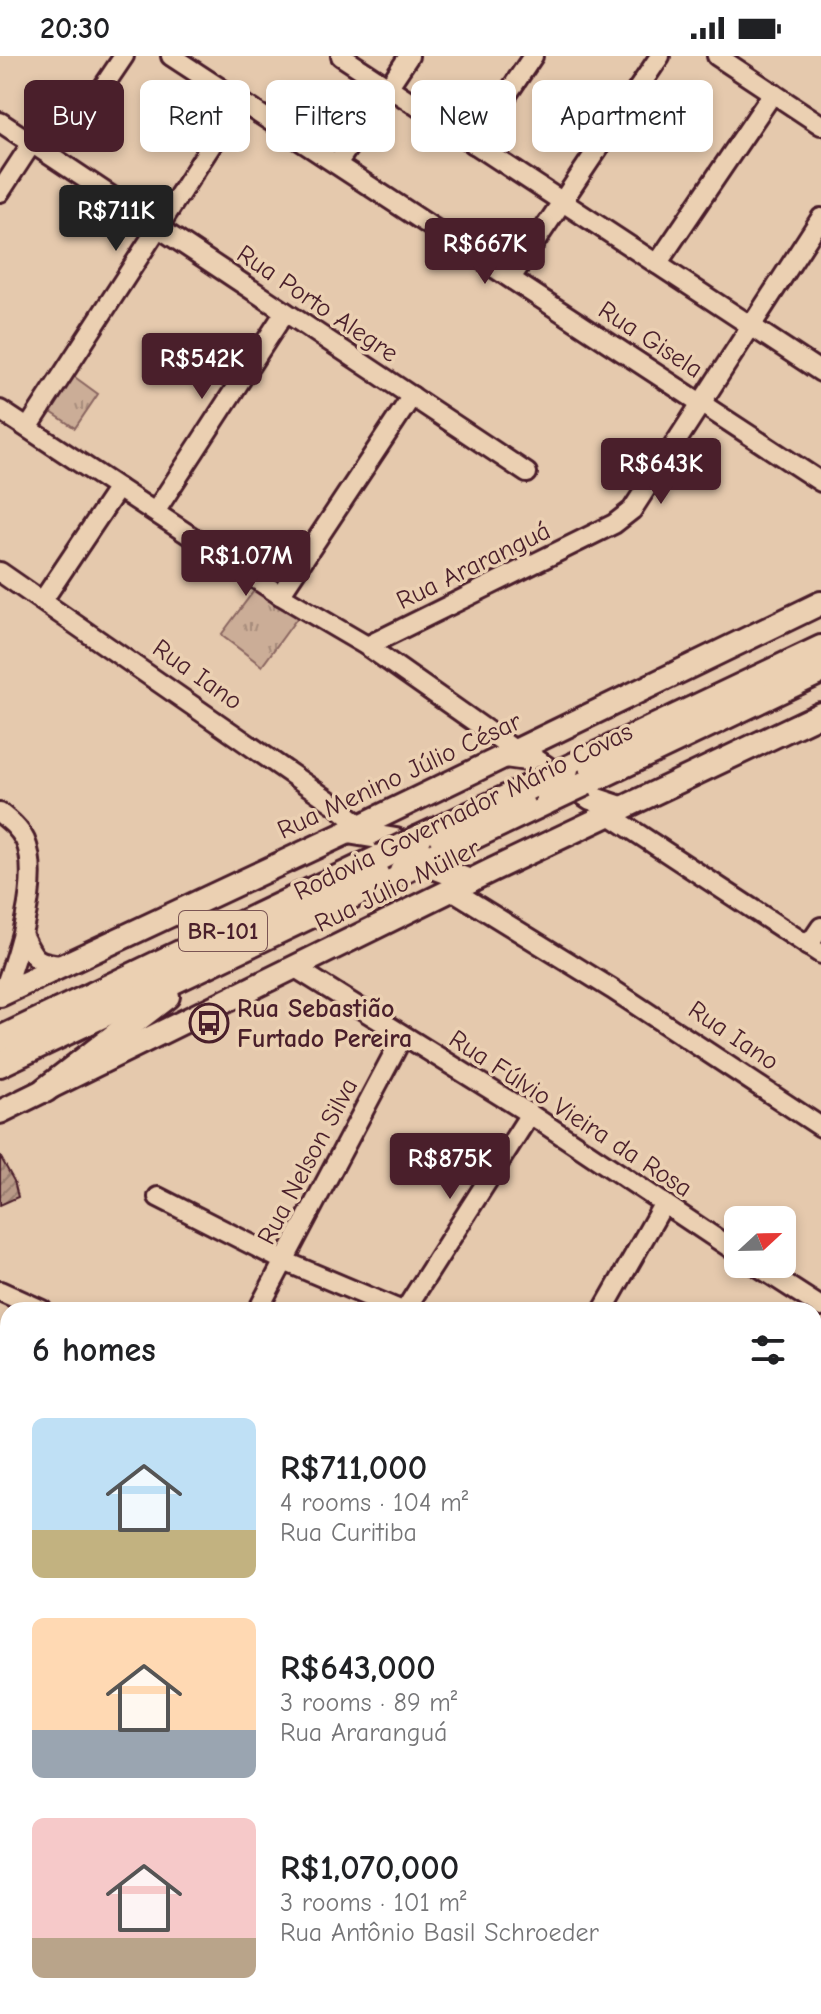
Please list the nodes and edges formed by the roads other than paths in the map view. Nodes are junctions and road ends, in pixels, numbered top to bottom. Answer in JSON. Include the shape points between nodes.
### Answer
{"nodes":[{"id":1,"x":124,"y":56,"type":"edge"},
{"id":2,"x":171,"y":56,"type":"edge"},
{"id":3,"x":341,"y":56,"type":"edge"},
{"id":4,"x":409,"y":56,"type":"edge"},
{"id":5,"x":533,"y":56,"type":"edge"},
{"id":6,"x":660,"y":56,"type":"edge"},
{"id":7,"x":717,"y":56,"type":"edge"},
{"id":8,"x":108,"y":80,"type":"edge"},
{"id":9,"x":208,"y":80,"type":"edge"},
{"id":10,"x":377,"y":80,"type":"edge"},
{"id":11,"x":393,"y":80,"type":"edge"},
{"id":12,"x":516,"y":81,"type":"edge"},
{"id":13,"x":773,"y":93,"type":"junction"},
{"id":14,"x":250,"y":107,"type":"edge"},
{"id":15,"x":0,"y":122,"type":"edge"},
{"id":16,"x":821,"y":125,"type":"edge"},
{"id":17,"x":24,"y":138,"type":"edge"},
{"id":18,"x":26,"y":152,"type":"edge"},
{"id":19,"x":46,"y":152,"type":"edge"},
{"id":20,"x":207,"y":152,"type":"edge"},
{"id":21,"x":345,"y":152,"type":"edge"},
{"id":22,"x":486,"y":152,"type":"edge"},
{"id":23,"x":337,"y":164,"type":"junction"},
{"id":24,"x":0,"y":192,"type":"edge"},
{"id":25,"x":562,"y":202,"type":"junction"},
{"id":26,"x":821,"y":218,"type":"edge"},
{"id":27,"x":158,"y":227,"type":"junction"},
{"id":28,"x":657,"y":264,"type":"junction"},
{"id":29,"x":511,"y":278,"type":"junction"},
{"id":30,"x":285,"y":312,"type":"junction"},
{"id":31,"x":750,"y":326,"type":"junction"},
{"id":32,"x":821,"y":372,"type":"edge"},
{"id":33,"x":412,"y":396,"type":"junction"},
{"id":34,"x":700,"y":403,"type":"junction"},
{"id":35,"x":0,"y":410,"type":"edge"},
{"id":36,"x":28,"y":428,"type":"junction"},
{"id":37,"x":527,"y":473,"type":"dead end"},
{"id":38,"x":821,"y":482,"type":"edge"},
{"id":39,"x":118,"y":488,"type":"junction"},
{"id":40,"x":155,"y":512,"type":"junction"},
{"id":41,"x":0,"y":572,"type":"edge"},
{"id":42,"x":280,"y":595,"type":"junction"},
{"id":43,"x":43,"y":600,"type":"junction"},
{"id":44,"x":821,"y":603,"type":"edge"},
{"id":45,"x":367,"y":646,"type":"junction"},
{"id":46,"x":821,"y":648,"type":"edge"},
{"id":47,"x":821,"y":671,"type":"edge"},
{"id":48,"x":821,"y":714,"type":"edge"},
{"id":49,"x":543,"y":738,"type":"junction"},
{"id":50,"x":510,"y":754,"type":"junction"},
{"id":51,"x":572,"y":779,"type":"junction"},
{"id":52,"x":392,"y":811,"type":"junction"},
{"id":53,"x":0,"y":813,"type":"edge"},
{"id":54,"x":607,"y":815,"type":"junction"},
{"id":55,"x":354,"y":829,"type":"junction"},
{"id":56,"x":414,"y":852,"type":"junction"},
{"id":57,"x":454,"y":889,"type":"junction"},
{"id":58,"x":821,"y":927,"type":"edge"},
{"id":59,"x":23,"y":936,"type":"junction"},
{"id":60,"x":815,"y":950,"type":"edge"},
{"id":61,"x":61,"y":965,"type":"junction"},
{"id":62,"x":208,"y":966,"type":"junction"},
{"id":63,"x":294,"y":967,"type":"junction"},
{"id":64,"x":2,"y":994,"type":"edge"},
{"id":65,"x":403,"y":1036,"type":"junction"},
{"id":66,"x":0,"y":1039,"type":"edge"},
{"id":67,"x":0,"y":1064,"type":"edge"},
{"id":68,"x":45,"y":1090,"type":"junction"},
{"id":69,"x":0,"y":1112,"type":"edge"},
{"id":70,"x":530,"y":1114,"type":"junction"},
{"id":71,"x":821,"y":1127,"type":"edge"},
{"id":72,"x":158,"y":1197,"type":"dead end"},
{"id":73,"x":664,"y":1203,"type":"junction"},
{"id":74,"x":724,"y":1244,"type":"edge"},
{"id":75,"x":284,"y":1261,"type":"junction"},
{"id":76,"x":770,"y":1278,"type":"edge"},
{"id":77,"x":0,"y":1291,"type":"edge"},
{"id":78,"x":24,"y":1302,"type":"edge"},
{"id":79,"x":262,"y":1302,"type":"edge"},
{"id":80,"x":384,"y":1302,"type":"edge"},
{"id":81,"x":408,"y":1302,"type":"edge"},
{"id":82,"x":608,"y":1302,"type":"edge"},
{"id":83,"x":798,"y":1302,"type":"edge"}],
"edges":[{"from":1,"to":8,"type":"street"},
{"from":2,"to":9,"type":"street","name":"Rua Gisela"},
{"from":3,"to":10,"type":"street"},
{"from":4,"to":11,"type":"street"},
{"from":5,"to":12,"type":"street"},
{"from":6,"to":25,"type":"street"},
{"from":7,"to":13,"type":"street"},
{"from":13,"to":16,"type":"street"},
{"from":13,"to":28,"type":"street"},
{"from":14,"to":23,"type":"street","name":"Rua Gisela"},
{"from":15,"to":17,"type":"street","name":"Rua Porto Alegre"},
{"from":18,"to":24,"type":"street"},
{"from":19,"to":27,"type":"street","name":"Rua Porto Alegre"},
{"from":20,"to":27,"type":"street"},
{"from":21,"to":23,"type":"street"},
{"from":22,"to":25,"type":"street"},
{"from":23,"to":29,"type":"street","name":"Rua Gisela"},
{"from":25,"to":28,"type":"street"},
{"from":25,"to":29,"type":"street"},
{"from":26,"to":31,"type":"street","name":"Rua Araranguá"},
{"from":27,"to":30,"type":"street","name":"Rua Porto Alegre"},
{"from":27,"to":36,"type":"street"},
{"from":28,"to":31,"type":"street"},
{"from":29,"to":34,"type":"street","name":"Rua Gisela"},
{"from":30,"to":33,"type":"street","name":"Rua Porto Alegre"},
{"from":30,"to":40,"type":"street"},
{"from":31,"to":32,"type":"street"},
{"from":31,"to":34,"type":"street","name":"Rua Araranguá"},
{"from":33,"to":37,"type":"street","name":"Rua Porto Alegre"},
{"from":33,"to":42,"type":"street"},
{"from":34,"to":38,"type":"street","name":"Rua Gisela"},
{"from":34,"to":45,"type":"street","name":"Rua Araranguá","via":[[646,491],[614,524]]},
{"from":35,"to":36,"type":"street"},
{"from":36,"to":39,"type":"street"},
{"from":39,"to":40,"type":"street"},
{"from":39,"to":43,"type":"street"},
{"from":40,"to":42,"type":"street"},
{"from":41,"to":43,"type":"street","name":"Rua Iano"},
{"from":42,"to":45,"type":"street"},
{"from":43,"to":55,"type":"street","name":"Rua Iano","via":[[337,806]]},
{"from":44,"to":49,"type":"main road","name":"Rua Menino Júlio César"},
{"from":45,"to":50,"type":"street"},
{"from":46,"to":51,"type":"highway","name":"Rodovia Governador Mário Covas","number":"BR-101"},
{"from":47,"to":51,"type":"highway","name":"Rodovia Governador Mário Covas","number":"BR-101"},
{"from":48,"to":54,"type":"main road","name":"Rua Júlio Müller"},
{"from":49,"to":50,"type":"main road","name":"Rua Menino Júlio César"},
{"from":49,"to":51,"type":"main road","via":[[541,758]]},
{"from":50,"to":51,"type":"main road"},
{"from":50,"to":52,"type":"main road","name":"Rua Menino Júlio César"},
{"from":51,"to":54,"type":"main road"},
{"from":51,"to":56,"type":"highway","name":"Rodovia Governador Mário Covas","number":"BR-101","bridge":true,"via":[[527,788]]},
{"from":51,"to":56,"type":"highway","name":"Rodovia Governador Mário Covas","number":"BR-101","bridge":true,"via":[[548,801]]},
{"from":52,"to":55,"type":"main road","name":"Rua Menino Júlio César"},
{"from":52,"to":56,"type":"main road","via":[[391,826]]},
{"from":53,"to":59,"type":"street","via":[[21,833],[30,857]]},
{"from":54,"to":57,"type":"main road","name":"Rua Júlio Müller"},
{"from":54,"to":60,"type":"street"},
{"from":55,"to":56,"type":"main road","name":"Rua Iano"},
{"from":55,"to":61,"type":"main road","name":"Rua Menino Júlio César"},
{"from":56,"to":57,"type":"main road","name":"Rua Iano"},
{"from":56,"to":62,"type":"highway","name":"Rodovia Governador Mário Covas","number":"BR-101","bridge":true,"via":[[402,872]]},
{"from":56,"to":66,"type":"highway","name":"Rodovia Governador Mário Covas","number":"BR-101"},
{"from":57,"to":63,"type":"main road","name":"Rua Júlio Müller"},
{"from":57,"to":71,"type":"street","name":"Rua Iano"},
{"from":58,"to":60,"type":"street"},
{"from":59,"to":61,"type":"street","via":[[33,957]]},
{"from":59,"to":64,"type":"street"},
{"from":61,"to":64,"type":"main road","name":"Rua Menino Júlio César"},
{"from":62,"to":67,"type":"highway","name":"Rodovia Governador Mário Covas","number":"BR-101"},
{"from":62,"to":68,"type":"highway"},
{"from":63,"to":65,"type":"street","name":"Rua Fúlvio Vieira da Rosa"},
{"from":63,"to":68,"type":"main road","name":"Rua Júlio Müller"},
{"from":65,"to":70,"type":"street","name":"Rua Fúlvio Vieira da Rosa"},
{"from":65,"to":75,"type":"street","name":"Rua Nelson Silva"},
{"from":68,"to":69,"type":"main road","name":"Rua Júlio Müller"},
{"from":70,"to":73,"type":"street","name":"Rua Fúlvio Vieira da Rosa"},
{"from":70,"to":81,"type":"street"},
{"from":72,"to":75,"type":"street"},
{"from":73,"to":74,"type":"street","name":"Rua Fúlvio Vieira da Rosa"},
{"from":73,"to":82,"type":"street"},
{"from":75,"to":79,"type":"street","name":"Rua Nelson Silva"},
{"from":75,"to":80,"type":"street"},
{"from":76,"to":83,"type":"street"},
{"from":77,"to":78,"type":"street"}]}
